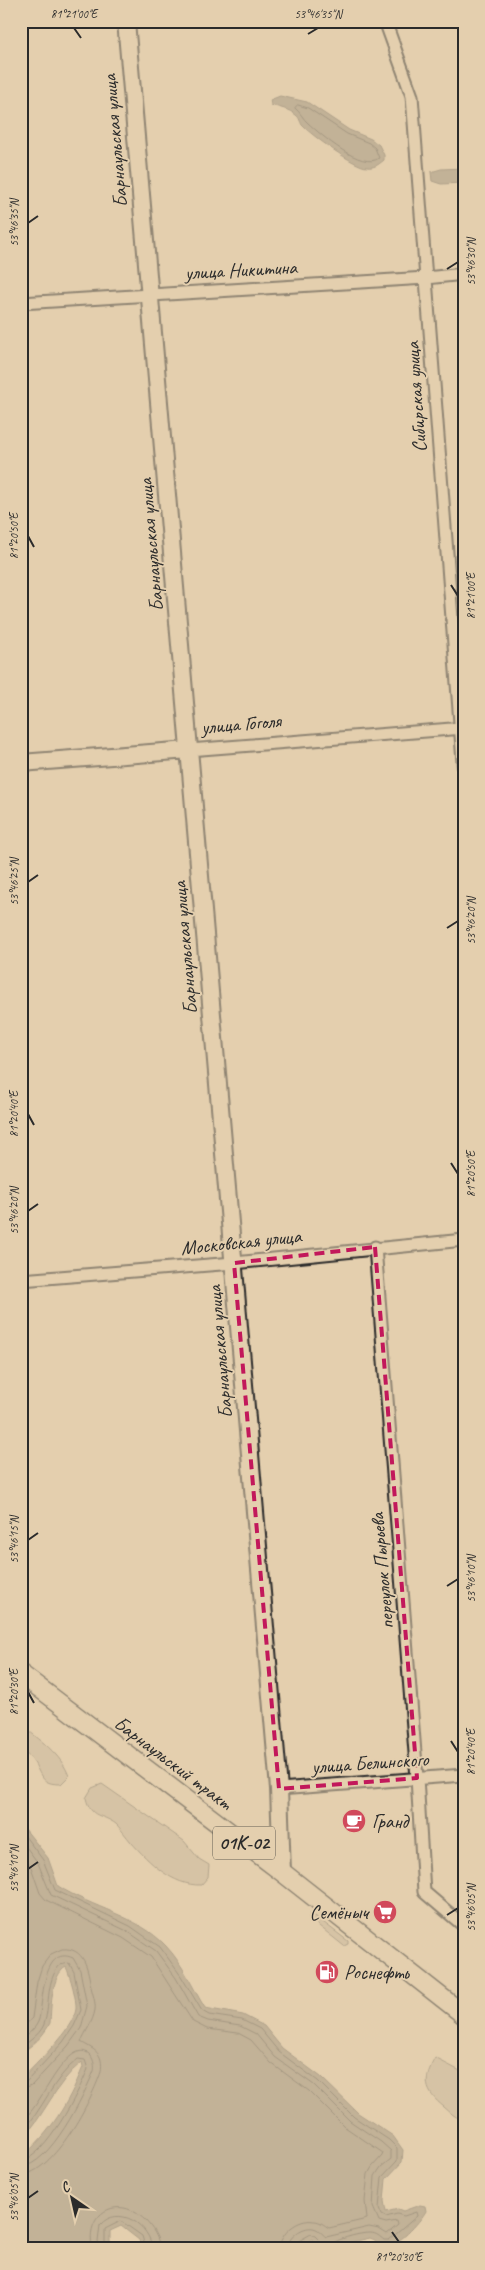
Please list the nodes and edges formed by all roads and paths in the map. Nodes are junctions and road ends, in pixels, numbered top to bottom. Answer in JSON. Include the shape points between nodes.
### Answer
{"nodes":[{"id":1,"x":126,"y":21,"type":"edge"},
{"id":2,"x":385,"y":21,"type":"edge"},
{"id":3,"x":464,"y":274,"type":"edge"},
{"id":4,"x":426,"y":278,"type":"junction"},
{"id":5,"x":150,"y":295,"type":"junction"},
{"id":6,"x":21,"y":303,"type":"edge"},
{"id":7,"x":462,"y":728,"type":"edge"},
{"id":8,"x":190,"y":750,"type":"junction"},
{"id":9,"x":21,"y":763,"type":"edge"},
{"id":10,"x":464,"y":775,"type":"edge"},
{"id":11,"x":464,"y":1240,"type":"edge"},
{"id":12,"x":375,"y":1247,"type":"junction"},
{"id":13,"x":234,"y":1263,"type":"junction"},
{"id":14,"x":21,"y":1280,"type":"edge"},
{"id":15,"x":21,"y":1674,"type":"edge"},
{"id":16,"x":464,"y":1774,"type":"edge"},
{"id":17,"x":417,"y":1778,"type":"junction"},
{"id":18,"x":279,"y":1789,"type":"junction"},
{"id":19,"x":282,"y":1872,"type":"junction"},
{"id":20,"x":464,"y":1926,"type":"edge"},
{"id":21,"x":464,"y":2015,"type":"edge"}],
"edges":[{"from":1,"to":5,"type":"street","name":"Барнаульская улица"},
{"from":2,"to":4,"type":"street","name":"Сибирская улица","via":[[412,96]]},
{"from":3,"to":4,"type":"street","name":"улица Никитина"},
{"from":4,"to":5,"type":"street","name":"улица Никитина"},
{"from":4,"to":7,"type":"street","name":"Сибирская улица"},
{"from":5,"to":6,"type":"street","name":"улица Никитина"},
{"from":5,"to":8,"type":"street","name":"Барнаульская улица"},
{"from":7,"to":8,"type":"street","name":"улица Гоголя"},
{"from":7,"to":10,"type":"street","name":"Сибирская улица"},
{"from":8,"to":9,"type":"street","name":"улица Гоголя"},
{"from":8,"to":13,"type":"street","name":"Барнаульская улица"},
{"from":11,"to":12,"type":"street","name":"Московская улица"},
{"from":12,"to":13,"type":"street","name":"Московская улица"},
{"from":12,"to":17,"type":"street","name":"переулок Пырьева"},
{"from":13,"to":14,"type":"street","name":"Московская улица"},
{"from":13,"to":18,"type":"street","name":"Барнаульская улица"},
{"from":15,"to":19,"type":"main road","name":"Барнаульский тракт","number":"01К-02"},
{"from":16,"to":17,"type":"street","name":"улица Белинского"},
{"from":17,"to":18,"type":"street","name":"улица Белинского"},
{"from":17,"to":20,"type":"street","name":"переулок Пырьева","via":[[424,1892]]},
{"from":18,"to":19,"type":"street","name":"Барнаульская улица"},
{"from":19,"to":21,"type":"main road","name":"Барнаульский тракт","number":"01К-02"}]}
